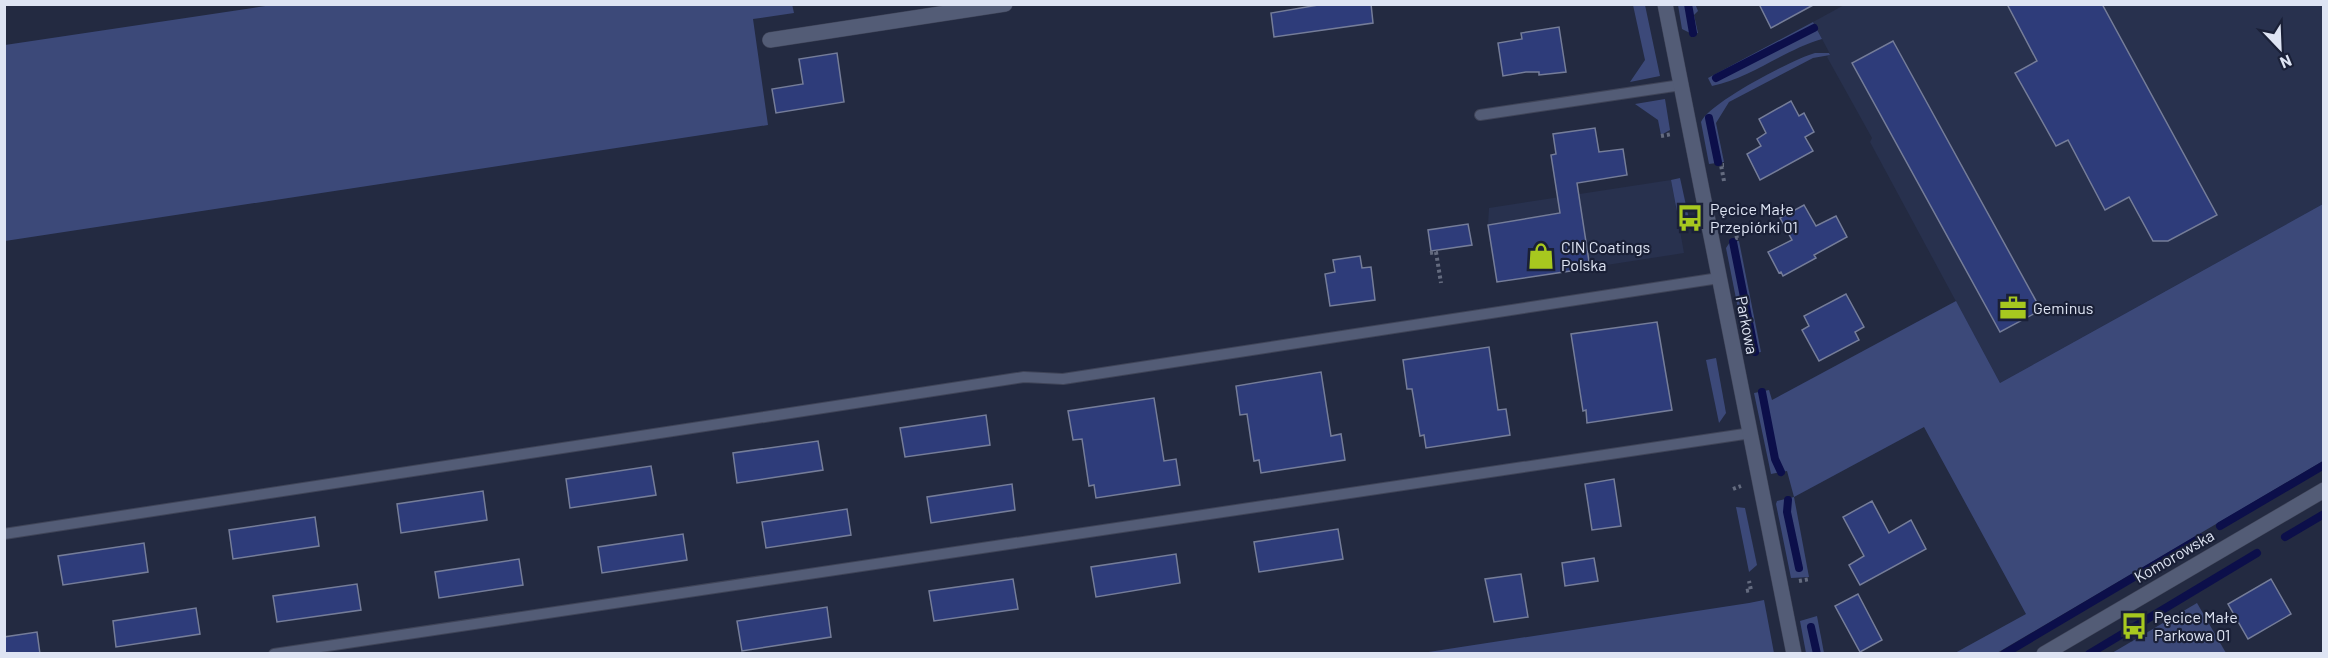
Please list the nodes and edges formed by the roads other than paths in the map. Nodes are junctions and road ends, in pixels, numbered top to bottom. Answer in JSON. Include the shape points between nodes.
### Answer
{"nodes":[{"id":1,"x":1005,"y":4,"type":"edge"},
{"id":2,"x":1665,"y":4,"type":"edge"},
{"id":3,"x":770,"y":40,"type":"dead end"},
{"id":4,"x":1681,"y":85,"type":"junction"},
{"id":5,"x":1480,"y":115,"type":"dead end"},
{"id":6,"x":1719,"y":278,"type":"junction"},
{"id":7,"x":1751,"y":433,"type":"junction"},
{"id":8,"x":2324,"y":490,"type":"edge"},
{"id":9,"x":4,"y":534,"type":"edge"},
{"id":10,"x":274,"y":654,"type":"edge"},
{"id":11,"x":1794,"y":654,"type":"edge"},
{"id":12,"x":2044,"y":654,"type":"edge"}],
"edges":[{"from":1,"to":3,"type":"street"},
{"from":2,"to":4,"type":"street","name":"Parkowa"},
{"from":4,"to":5,"type":"lane"},
{"from":4,"to":6,"type":"street","name":"Parkowa"},
{"from":6,"to":7,"type":"street","name":"Parkowa"},
{"from":6,"to":9,"type":"lane","via":[[1063,379],[1024,377]]},
{"from":7,"to":10,"type":"lane"},
{"from":7,"to":11,"type":"street","name":"Parkowa"},
{"from":8,"to":12,"type":"street","name":"Komorowska"}]}
